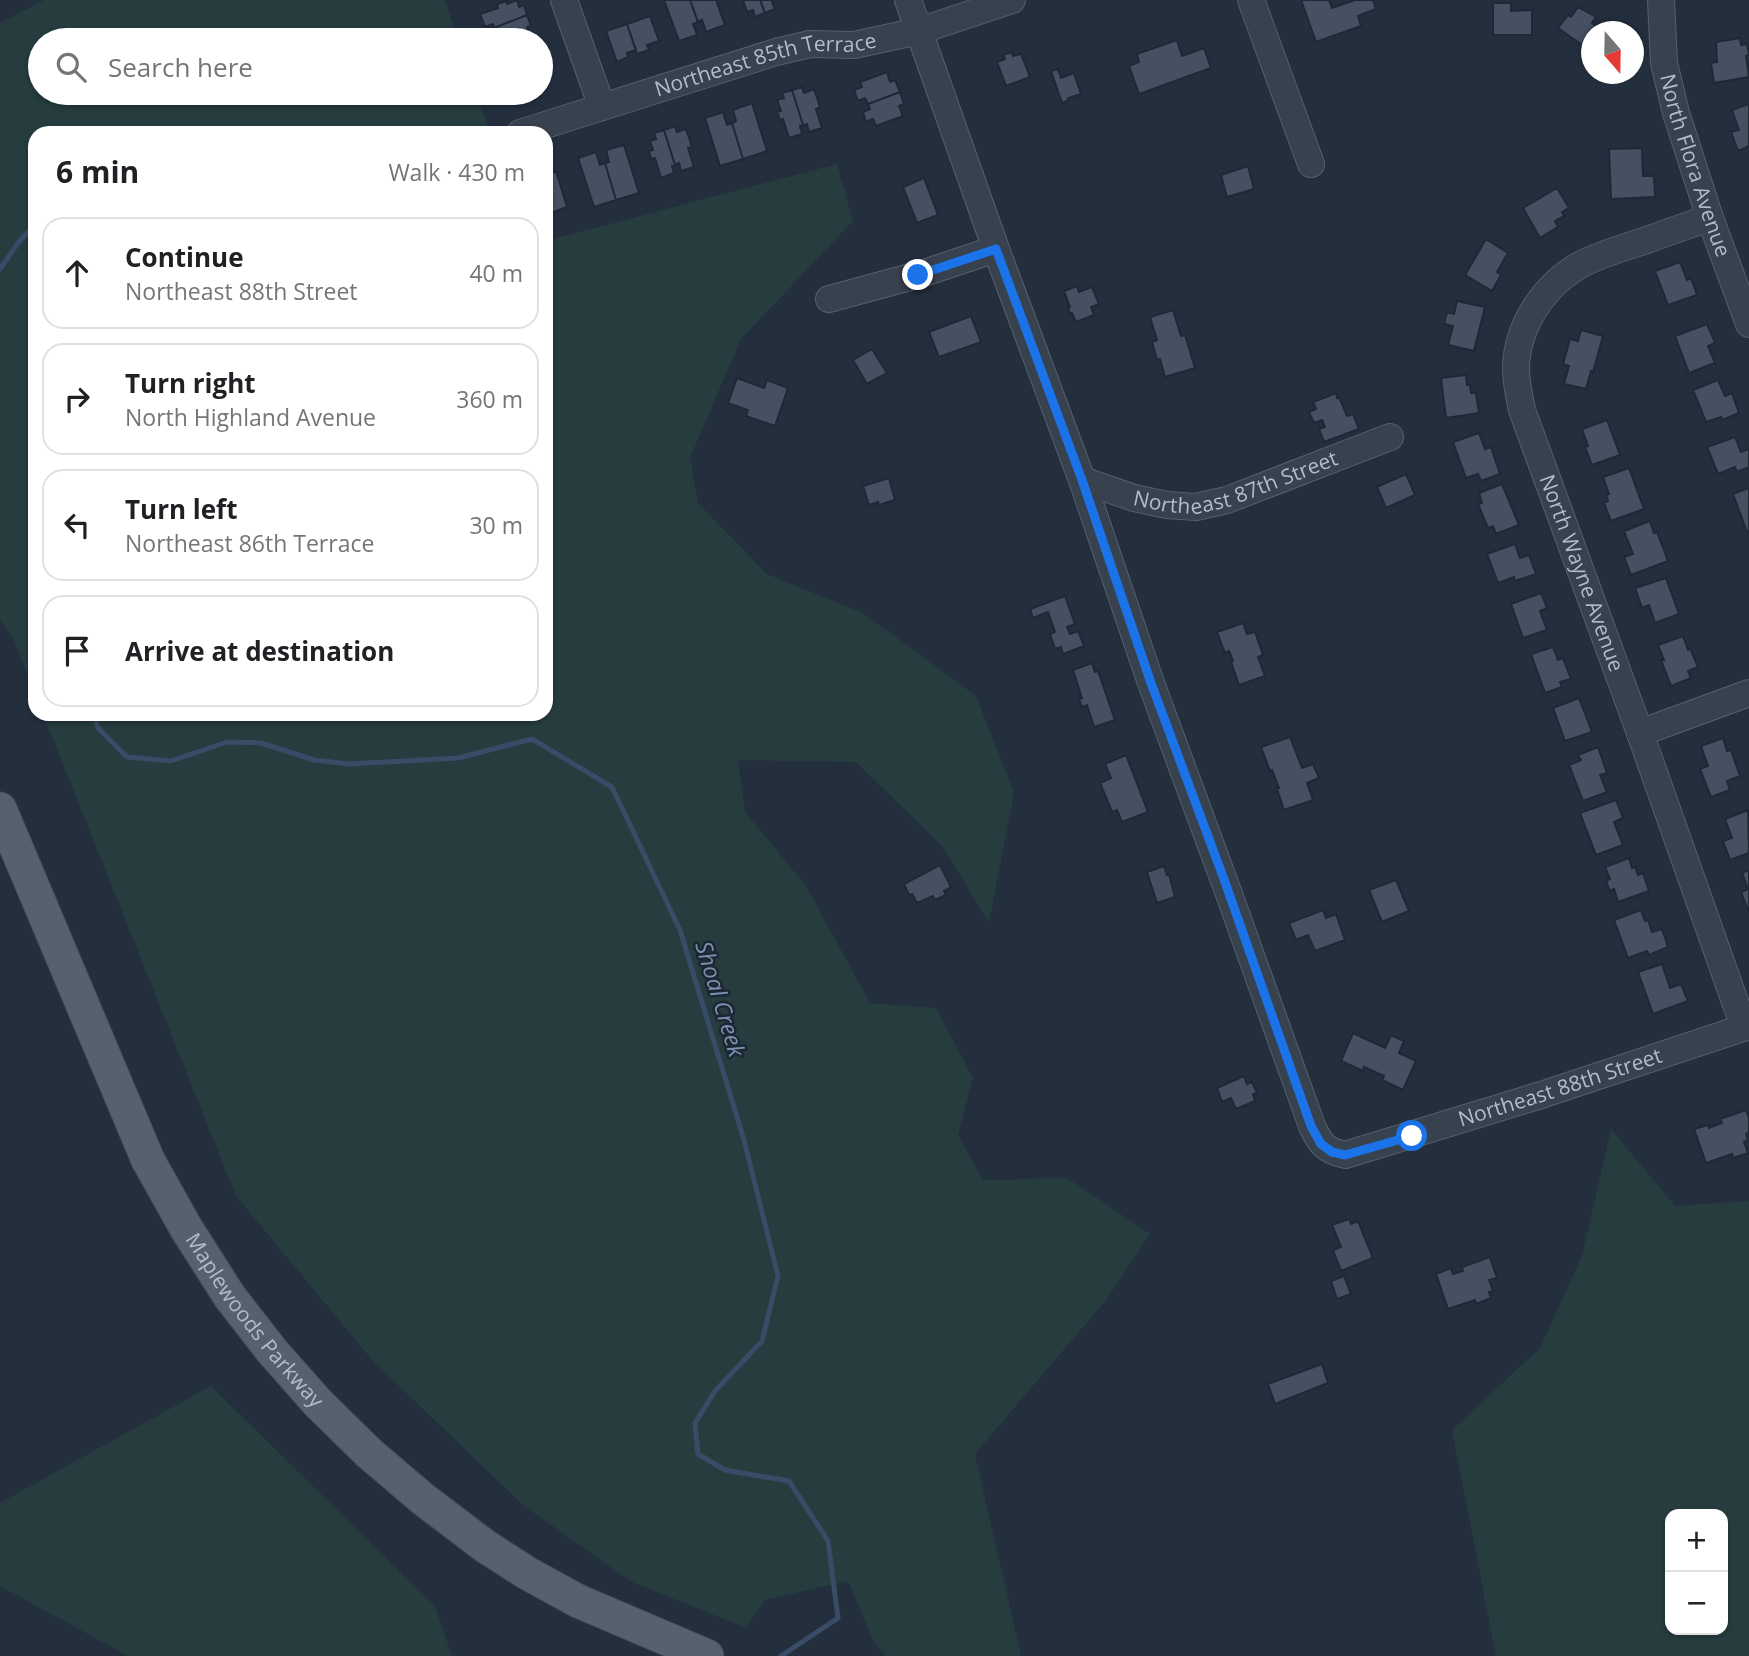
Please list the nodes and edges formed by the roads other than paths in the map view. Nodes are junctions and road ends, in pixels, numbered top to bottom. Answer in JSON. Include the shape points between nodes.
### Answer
{"nodes":[{"id":1,"x":564,"y":0,"type":"edge"},
{"id":2,"x":908,"y":0,"type":"edge"},
{"id":3,"x":1012,"y":0,"type":"edge"},
{"id":4,"x":1251,"y":0,"type":"edge"},
{"id":5,"x":1661,"y":0,"type":"edge"},
{"id":6,"x":919,"y":31,"type":"junction"},
{"id":7,"x":602,"y":107,"type":"junction"},
{"id":8,"x":542,"y":126,"type":"edge"},
{"id":9,"x":1311,"y":164,"type":"dead end"},
{"id":10,"x":1710,"y":218,"type":"junction"},
{"id":11,"x":996,"y":249,"type":"junction"},
{"id":12,"x":828,"y":299,"type":"dead end"},
{"id":13,"x":1749,"y":324,"type":"edge"},
{"id":14,"x":1390,"y":437,"type":"dead end"},
{"id":15,"x":1082,"y":480,"type":"junction"},
{"id":16,"x":1749,"y":693,"type":"edge"},
{"id":17,"x":1640,"y":733,"type":"junction"},
{"id":18,"x":0,"y":809,"type":"edge"},
{"id":19,"x":1746,"y":1027,"type":"edge"},
{"id":20,"x":707,"y":1656,"type":"edge"}],
"edges":[{"from":1,"to":7,"type":"street"},
{"from":2,"to":6,"type":"street"},
{"from":3,"to":6,"type":"street","name":"Northeast 85th Terrace"},
{"from":4,"to":9,"type":"street"},
{"from":5,"to":10,"type":"street","name":"North Flora Avenue","via":[[1664,63]]},
{"from":6,"to":7,"type":"street","name":"Northeast 85th Terrace","via":[[854,45],[810,44],[776,52]]},
{"from":6,"to":11,"type":"street"},
{"from":7,"to":8,"type":"street","name":"Northeast 85th Terrace"},
{"from":10,"to":13,"type":"street","name":"North Flora Avenue"},
{"from":10,"to":17,"type":"street","name":"North Wayne Avenue","via":[[1578,266],[1537,303],[1519,345],[1516,365],[1522,410]]},
{"from":11,"to":12,"type":"street"},
{"from":11,"to":15,"type":"street"},
{"from":14,"to":15,"type":"street","name":"Northeast 87th Street","via":[[1227,500],[1196,507],[1133,498]]},
{"from":15,"to":19,"type":"street","name":"Northeast 88th Street","via":[[1151,683],[1321,1144],[1345,1155]]},
{"from":16,"to":17,"type":"street"},
{"from":17,"to":19,"type":"street","name":"North Wayne Avenue"},
{"from":18,"to":20,"type":"main road","name":"Maplewoods Parkway","via":[[148,1160],[230,1297],[272,1351],[369,1452],[485,1546],[578,1601]]}]}
